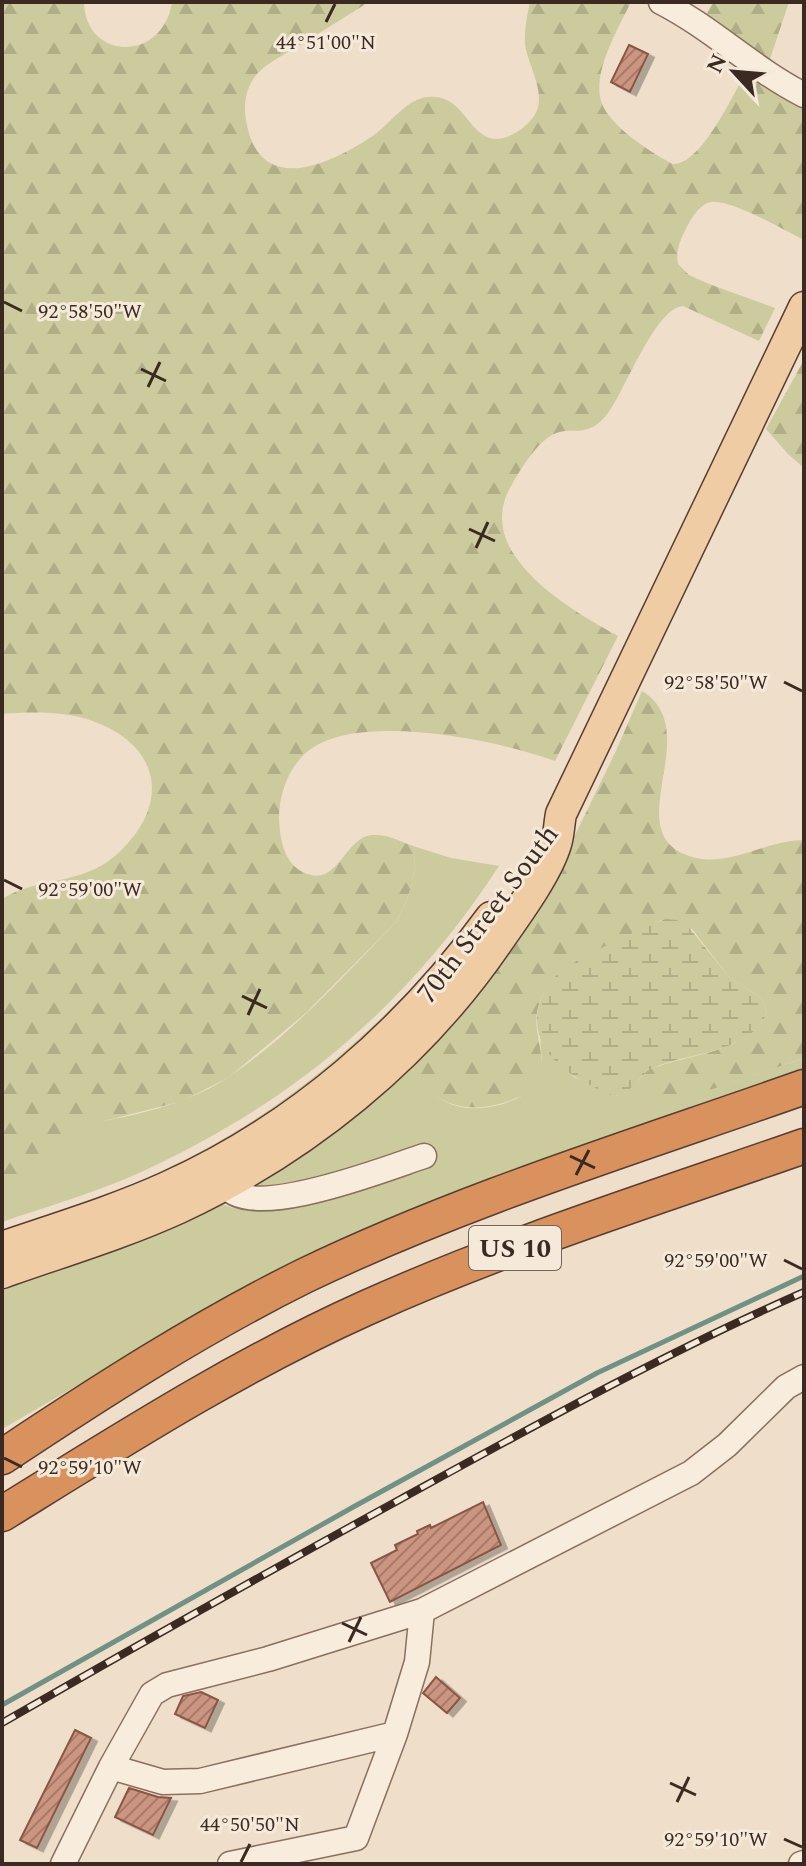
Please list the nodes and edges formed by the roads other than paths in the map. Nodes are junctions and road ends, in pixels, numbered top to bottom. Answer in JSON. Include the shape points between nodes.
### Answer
{"nodes":[{"id":1,"x":661,"y":2,"type":"edge"},
{"id":2,"x":804,"y":95,"type":"edge"},
{"id":3,"x":804,"y":307,"type":"edge"},
{"id":4,"x":561,"y":814,"type":"junction"},
{"id":5,"x":804,"y":1087,"type":"edge"},
{"id":6,"x":804,"y":1146,"type":"edge"},
{"id":7,"x":424,"y":1156,"type":"dead end"},
{"id":8,"x":225,"y":1185,"type":"junction"},
{"id":9,"x":2,"y":1247,"type":"edge"},
{"id":10,"x":2,"y":1273,"type":"edge"},
{"id":11,"x":236,"y":1374,"type":"junction"},
{"id":12,"x":804,"y":1377,"type":"edge"},
{"id":13,"x":104,"y":1389,"type":"junction"},
{"id":14,"x":2,"y":1437,"type":"edge"},
{"id":15,"x":2,"y":1457,"type":"edge"},
{"id":16,"x":2,"y":1514,"type":"edge"},
{"id":17,"x":2,"y":1535,"type":"edge"},
{"id":18,"x":422,"y":1611,"type":"junction"},
{"id":19,"x":395,"y":1734,"type":"junction"},
{"id":20,"x":111,"y":1767,"type":"junction"},
{"id":21,"x":356,"y":1838,"type":"junction"},
{"id":22,"x":63,"y":1864,"type":"edge"},
{"id":23,"x":230,"y":1864,"type":"edge"},
{"id":24,"x":347,"y":1864,"type":"edge"}],
"edges":[{"from":1,"to":2,"type":"street"},
{"from":3,"to":4,"type":"main road","name":"70th Street South"},
{"from":4,"to":8,"type":"main road","name":"70th Street South","via":[[556,845],[522,906],[427,1031],[348,1103]]},
{"from":4,"to":9,"type":"main road","name":"70th Street South","via":[[446,976],[335,1083],[247,1144],[169,1186]]},
{"from":5,"to":13,"type":"highway","number":"US 10","via":[[370,1246],[239,1309]]},
{"from":6,"to":11,"type":"highway","number":"US 10","via":[[429,1281]]},
{"from":7,"to":8,"type":"street","via":[[271,1199],[243,1198]]},
{"from":8,"to":10,"type":"main road","name":"70th Street South","via":[[136,1226]]},
{"from":11,"to":16,"type":"highway","number":"US 10"},
{"from":11,"to":17,"type":"highway"},
{"from":12,"to":18,"type":"street","via":[[786,1387],[691,1473]]},
{"from":13,"to":14,"type":"highway"},
{"from":13,"to":15,"type":"highway","number":"US 10"},
{"from":18,"to":19,"type":"street","via":[[417,1662]]},
{"from":18,"to":20,"type":"street","via":[[167,1685],[147,1700]]},
{"from":19,"to":20,"type":"street","via":[[200,1781],[163,1782]]},
{"from":19,"to":21,"type":"street"},
{"from":20,"to":22,"type":"street"},
{"from":21,"to":23,"type":"street"},
{"from":21,"to":24,"type":"street"}]}
